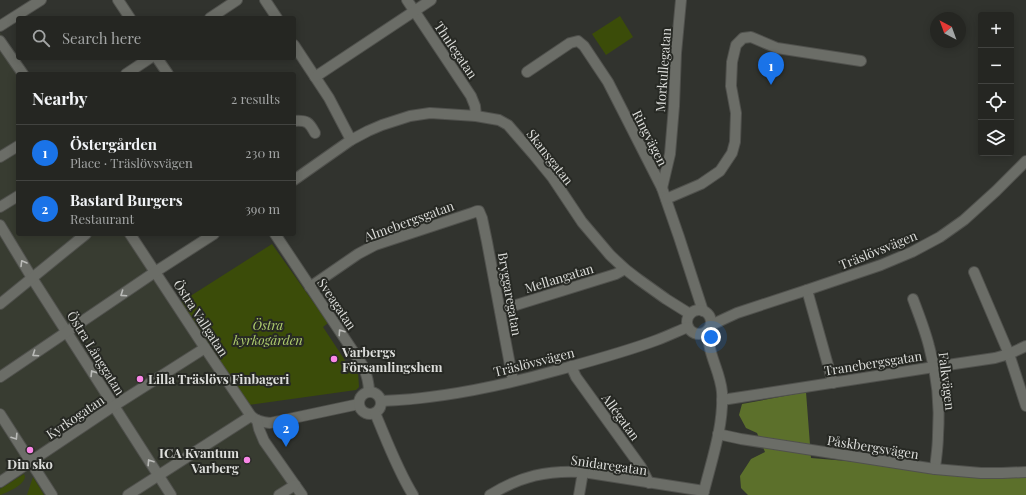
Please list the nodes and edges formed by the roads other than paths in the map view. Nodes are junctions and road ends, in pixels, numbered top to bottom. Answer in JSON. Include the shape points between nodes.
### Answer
{"nodes":[{"id":1,"x":41,"y":0,"type":"edge"},
{"id":2,"x":118,"y":0,"type":"edge"},
{"id":3,"x":237,"y":0,"type":"edge"},
{"id":4,"x":265,"y":0,"type":"edge"},
{"id":5,"x":408,"y":0,"type":"edge"},
{"id":6,"x":431,"y":0,"type":"edge"},
{"id":7,"x":681,"y":0,"type":"edge"},
{"id":8,"x":415,"y":11,"type":"junction"},
{"id":9,"x":129,"y":16,"type":"edge"},
{"id":10,"x":213,"y":16,"type":"edge"},
{"id":11,"x":276,"y":16,"type":"edge"},
{"id":12,"x":0,"y":26,"type":"edge"},
{"id":13,"x":0,"y":41,"type":"edge"},
{"id":14,"x":296,"y":48,"type":"edge"},
{"id":15,"x":147,"y":60,"type":"edge"},
{"id":16,"x":158,"y":60,"type":"edge"},
{"id":17,"x":861,"y":62,"type":"dead end"},
{"id":18,"x":22,"y":72,"type":"edge"},
{"id":19,"x":129,"y":72,"type":"edge"},
{"id":20,"x":167,"y":72,"type":"edge"},
{"id":21,"x":527,"y":72,"type":"dead end"},
{"id":22,"x":315,"y":77,"type":"junction"},
{"id":23,"x":476,"y":116,"type":"junction"},
{"id":24,"x":296,"y":121,"type":"edge"},
{"id":25,"x":315,"y":134,"type":"dead end"},
{"id":26,"x":351,"y":140,"type":"junction"},
{"id":27,"x":16,"y":147,"type":"edge"},
{"id":28,"x":0,"y":158,"type":"edge"},
{"id":29,"x":1026,"y":161,"type":"edge"},
{"id":30,"x":296,"y":179,"type":"edge"},
{"id":31,"x":662,"y":188,"type":"junction"},
{"id":32,"x":16,"y":197,"type":"edge"},
{"id":33,"x":666,"y":199,"type":"junction"},
{"id":34,"x":0,"y":207,"type":"edge"},
{"id":35,"x":479,"y":211,"type":"joint"},
{"id":36,"x":0,"y":225,"type":"edge"},
{"id":37,"x":84,"y":236,"type":"edge"},
{"id":38,"x":131,"y":236,"type":"edge"},
{"id":39,"x":211,"y":236,"type":"edge"},
{"id":40,"x":276,"y":236,"type":"edge"},
{"id":41,"x":625,"y":269,"type":"junction"},
{"id":42,"x":155,"y":272,"type":"junction"},
{"id":43,"x":974,"y":272,"type":"dead end"},
{"id":44,"x":32,"y":278,"type":"junction"},
{"id":45,"x":310,"y":287,"type":"junction"},
{"id":46,"x":807,"y":290,"type":"junction"},
{"id":47,"x":913,"y":299,"type":"dead end"},
{"id":48,"x":0,"y":304,"type":"edge"},
{"id":49,"x":500,"y":310,"type":"junction"},
{"id":50,"x":690,"y":314,"type":"junction"},
{"id":51,"x":708,"y":320,"type":"junction"},
{"id":52,"x":688,"y":327,"type":"junction"},
{"id":53,"x":67,"y":332,"type":"junction"},
{"id":54,"x":697,"y":334,"type":"junction"},
{"id":55,"x":1026,"y":346,"type":"edge"},
{"id":56,"x":205,"y":348,"type":"junction"},
{"id":57,"x":710,"y":350,"type":"junction"},
{"id":58,"x":1009,"y":354,"type":"junction"},
{"id":59,"x":571,"y":366,"type":"junction"},
{"id":60,"x":934,"y":367,"type":"junction"},
{"id":61,"x":0,"y":377,"type":"edge"},
{"id":62,"x":513,"y":381,"type":"junction"},
{"id":63,"x":833,"y":383,"type":"junction"},
{"id":64,"x":370,"y":392,"type":"junction"},
{"id":65,"x":722,"y":400,"type":"junction"},
{"id":66,"x":381,"y":401,"type":"junction"},
{"id":67,"x":359,"y":404,"type":"junction"},
{"id":68,"x":114,"y":406,"type":"junction"},
{"id":69,"x":1026,"y":406,"type":"edge"},
{"id":70,"x":375,"y":413,"type":"junction"},
{"id":71,"x":0,"y":414,"type":"edge"},
{"id":72,"x":254,"y":418,"type":"junction"},
{"id":73,"x":718,"y":434,"type":"junction"},
{"id":74,"x":31,"y":461,"type":"junction"},
{"id":75,"x":934,"y":469,"type":"junction"},
{"id":76,"x":583,"y":472,"type":"junction"},
{"id":77,"x":1026,"y":472,"type":"edge"},
{"id":78,"x":158,"y":476,"type":"junction"},
{"id":79,"x":0,"y":482,"type":"edge"},
{"id":80,"x":649,"y":483,"type":"junction"},
{"id":81,"x":295,"y":485,"type":"junction"},
{"id":82,"x":704,"y":493,"type":"edge"},
{"id":83,"x":52,"y":495,"type":"edge"},
{"id":84,"x":128,"y":495,"type":"edge"},
{"id":85,"x":171,"y":495,"type":"edge"},
{"id":86,"x":279,"y":495,"type":"edge"},
{"id":87,"x":302,"y":495,"type":"edge"},
{"id":88,"x":413,"y":495,"type":"edge"},
{"id":89,"x":490,"y":495,"type":"edge"},
{"id":90,"x":579,"y":495,"type":"edge"}],
"edges":[{"from":1,"to":12,"type":"street"},
{"from":2,"to":9,"type":"street"},
{"from":3,"to":10,"type":"street"},
{"from":4,"to":11,"type":"street"},
{"from":5,"to":8,"type":"street","name":"Thulegatan"},
{"from":6,"to":8,"type":"street"},
{"from":7,"to":31,"type":"street","name":"Morkullegatan","via":[[670,154]]},
{"from":8,"to":22,"type":"street"},
{"from":8,"to":23,"type":"street","name":"Thulegatan","via":[[471,96]]},
{"from":13,"to":18,"type":"street"},
{"from":14,"to":22,"type":"street"},
{"from":15,"to":19,"type":"street"},
{"from":16,"to":20,"type":"street"},
{"from":17,"to":33,"type":"street","via":[[777,48],[751,37],[743,38],[736,44],[732,62],[731,86],[736,113],[732,153],[720,171],[701,184]]},
{"from":21,"to":31,"type":"street","name":"Ringvägen","via":[[570,43],[578,41],[584,46],[608,82]]},
{"from":22,"to":26,"type":"street"},
{"from":23,"to":26,"type":"street","name":"Skansgatan","via":[[420,114],[382,125]]},
{"from":23,"to":41,"type":"street","name":"Skansgatan","via":[[499,120],[512,130],[544,167],[591,234]]},
{"from":24,"to":25,"type":"street","via":[[309,124]]},
{"from":26,"to":30,"type":"street","name":"Skansgatan"},
{"from":27,"to":28,"type":"street"},
{"from":29,"to":46,"type":"street","name":"Träslövsvägen","via":[[980,206],[940,237],[881,266]]},
{"from":31,"to":33,"type":"street","name":"Ringvägen"},
{"from":32,"to":34,"type":"street"},
{"from":33,"to":51,"type":"street","name":"Ringvägen"},
{"from":35,"to":45,"type":"street","name":"Almebergsgatan","via":[[375,244]]},
{"from":35,"to":49,"type":"street","name":"Bryggaregatan"},
{"from":44,"to":36,"type":"street","name":"Östra Långgatan","one_way":true},
{"from":37,"to":44,"type":"street"},
{"from":38,"to":42,"type":"street","name":"Östra Vallgatan"},
{"from":39,"to":42,"type":"street"},
{"from":40,"to":45,"type":"street","name":"Sveagatan"},
{"from":41,"to":49,"type":"street","name":"Mellangatan"},
{"from":41,"to":50,"type":"street","name":"Skansgatan"},
{"from":42,"to":53,"type":"street","one_way":true},
{"from":42,"to":56,"type":"street","name":"Östra Vallgatan"},
{"from":43,"to":58,"type":"street"},
{"from":44,"to":48,"type":"street"},
{"from":44,"to":53,"type":"street","name":"Östra Långgatan"},
{"from":64,"to":45,"type":"street","name":"Sveagatan","one_way":true,"via":[[363,366]]},
{"from":46,"to":51,"type":"street","name":"Träslövsvägen"},
{"from":46,"to":63,"type":"street"},
{"from":47,"to":60,"type":"street","name":"Falkvägen","via":[[926,334]]},
{"from":49,"to":62,"type":"street","name":"Bryggaregatan"},
{"from":50,"to":51,"type":"street","via":[[695,311]]},
{"from":50,"to":52,"type":"street","via":[[687,320]]},
{"from":51,"to":54,"type":"street","via":[[705,333]]},
{"from":51,"to":57,"type":"street","name":"Ringvägen"},
{"from":52,"to":54,"type":"street"},
{"from":52,"to":59,"type":"street","name":"Träslövsvägen","via":[[644,345]]},
{"from":53,"to":61,"type":"street","one_way":true},
{"from":68,"to":53,"type":"street","name":"Östra Långgatan","one_way":true},
{"from":54,"to":57,"type":"street","name":"Ringvägen"},
{"from":55,"to":58,"type":"street","name":"Tranebergsgatan"},
{"from":56,"to":68,"type":"street","name":"Kyrkogatan"},
{"from":56,"to":72,"type":"street","name":"Östra Vallgatan"},
{"from":57,"to":65,"type":"street","name":"Ringvägen","via":[[720,381]]},
{"from":58,"to":60,"type":"street","name":"Tranebergsgatan"},
{"from":58,"to":69,"type":"street"},
{"from":59,"to":62,"type":"street","name":"Träslövsvägen"},
{"from":59,"to":80,"type":"street","name":"Allégatan","via":[[576,378],[641,466]]},
{"from":60,"to":63,"type":"street","name":"Tranebergsgatan"},
{"from":60,"to":75,"type":"street","name":"Falkvägen","via":[[938,424]]},
{"from":62,"to":66,"type":"street","name":"Träslövsvägen","via":[[429,397]]},
{"from":63,"to":65,"type":"street","name":"Tranebergsgatan"},
{"from":64,"to":66,"type":"street","via":[[376,393]]},
{"from":64,"to":67,"type":"street","via":[[360,397]]},
{"from":65,"to":73,"type":"street","name":"Ringvägen"},
{"from":66,"to":70,"type":"street","via":[[380,409]]},
{"from":67,"to":70,"type":"street","via":[[366,414]]},
{"from":67,"to":72,"type":"street","via":[[270,423]]},
{"from":68,"to":74,"type":"street","name":"Kyrkogatan"},
{"from":78,"to":68,"type":"street","name":"Östra Långgatan","one_way":true},
{"from":70,"to":88,"type":"street","via":[[389,449]]},
{"from":71,"to":74,"type":"street","one_way":true},
{"from":72,"to":78,"type":"street"},
{"from":72,"to":81,"type":"street","name":"Östra Vallgatan","via":[[264,441]]},
{"from":73,"to":75,"type":"street","name":"Påskbergsvägen"},
{"from":73,"to":82,"type":"street","name":"Ringvägen"},
{"from":74,"to":79,"type":"street","name":"Kyrkogatan"},
{"from":74,"to":83,"type":"street"},
{"from":75,"to":77,"type":"street","name":"Påskbergsvägen","via":[[981,473]]},
{"from":76,"to":80,"type":"street","name":"Snidaregatan"},
{"from":76,"to":89,"type":"street","name":"Snidaregatan","via":[[542,473],[507,485]]},
{"from":76,"to":90,"type":"street"},
{"from":78,"to":84,"type":"street"},
{"from":78,"to":85,"type":"street","name":"Östra Långgatan"},
{"from":80,"to":82,"type":"street","name":"Snidaregatan"},
{"from":81,"to":86,"type":"street"},
{"from":81,"to":87,"type":"street","name":"Östra Vallgatan"}]}
